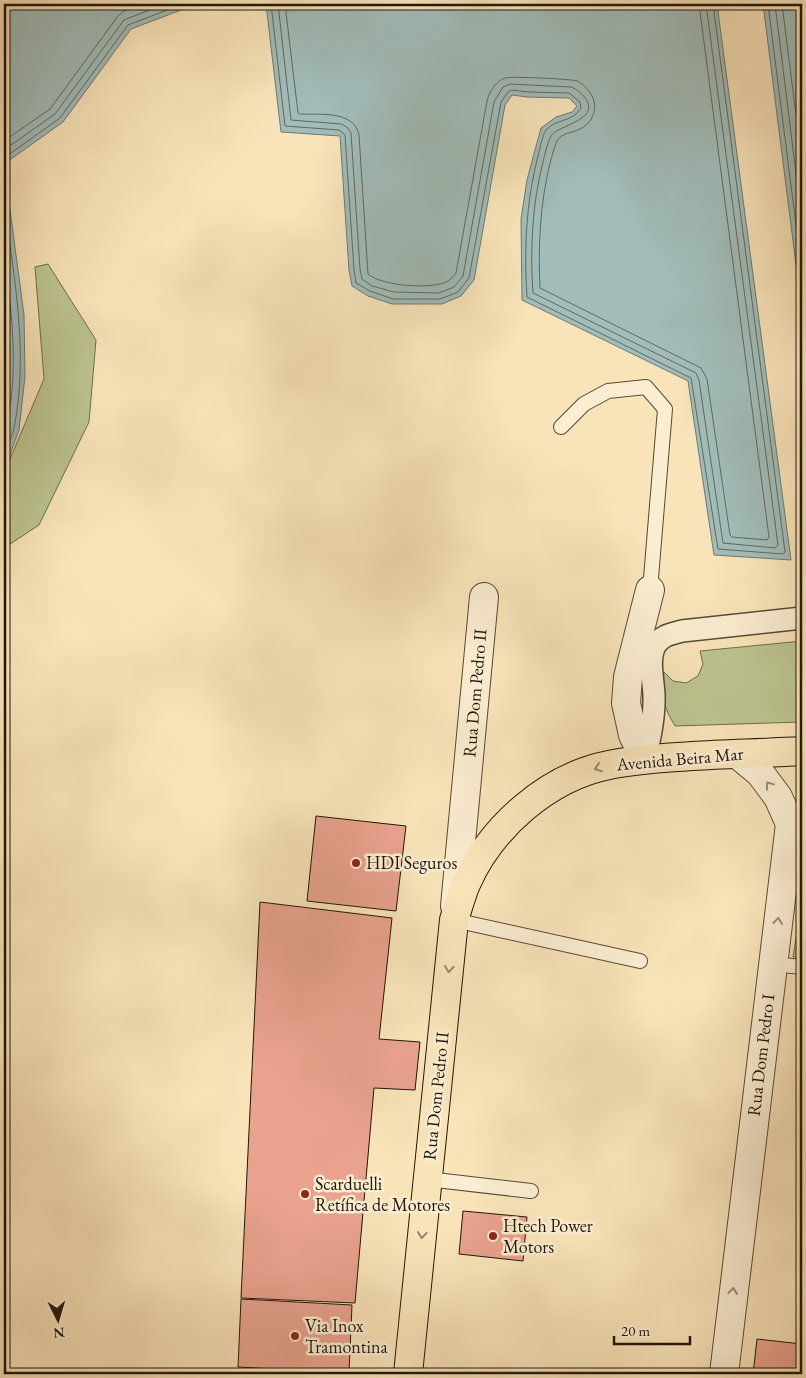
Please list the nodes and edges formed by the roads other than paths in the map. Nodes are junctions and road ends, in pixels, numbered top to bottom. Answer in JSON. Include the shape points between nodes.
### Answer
{"nodes":[{"id":1,"x":561,"y":427,"type":"dead end"},
{"id":2,"x":650,"y":590,"type":"joint"},
{"id":3,"x":484,"y":597,"type":"dead end"},
{"id":4,"x":802,"y":618,"type":"edge"},
{"id":5,"x":802,"y":751,"type":"edge"},
{"id":6,"x":737,"y":754,"type":"junction"},
{"id":7,"x":645,"y":759,"type":"junction"},
{"id":8,"x":463,"y":819,"type":"junction"},
{"id":9,"x":485,"y":851,"type":"junction"},
{"id":10,"x":454,"y":920,"type":"junction"},
{"id":11,"x":640,"y":961,"type":"dead end"},
{"id":12,"x":773,"y":964,"type":"junction"},
{"id":13,"x":802,"y":967,"type":"edge"},
{"id":14,"x":427,"y":1179,"type":"junction"},
{"id":15,"x":531,"y":1191,"type":"dead end"},
{"id":16,"x":408,"y":1374,"type":"edge"},
{"id":17,"x":724,"y":1374,"type":"edge"}],
"edges":[{"from":1,"to":2,"type":"lane","via":[[584,404],[608,390],[646,387],[665,409]]},
{"from":2,"to":7,"type":"street","via":[[628,677],[626,703],[633,735]]},
{"from":3,"to":8,"type":"street","name":"Rua Dom Pedro II"},
{"from":4,"to":7,"type":"street","via":[[665,635],[652,658],[652,728]]},
{"from":5,"to":6,"type":"main road","name":"Avenida Beira Mar"},
{"from":6,"to":7,"type":"main road","name":"Avenida Beira Mar"},
{"from":12,"to":6,"type":"street","name":"Rua Dom Pedro I","one_way":true,"via":[[790,824],[778,797],[760,773]]},
{"from":7,"to":9,"type":"main road","name":"Avenida Beira Mar","one_way":true,"via":[[608,765],[571,777],[538,796],[509,821]]},
{"from":8,"to":9,"type":"street","via":[[470,836]]},
{"from":8,"to":10,"type":"street","name":"Rua Dom Pedro II"},
{"from":9,"to":10,"type":"main road","name":"Avenida Beira Mar","via":[[466,884]]},
{"from":10,"to":11,"type":"lane"},
{"from":10,"to":14,"type":"main road","name":"Rua Dom Pedro II","one_way":true},
{"from":12,"to":13,"type":"lane"},
{"from":17,"to":12,"type":"street","name":"Rua Dom Pedro I","one_way":true},
{"from":14,"to":15,"type":"lane"},
{"from":14,"to":16,"type":"main road","name":"Rua Dom Pedro II","one_way":true}]}
